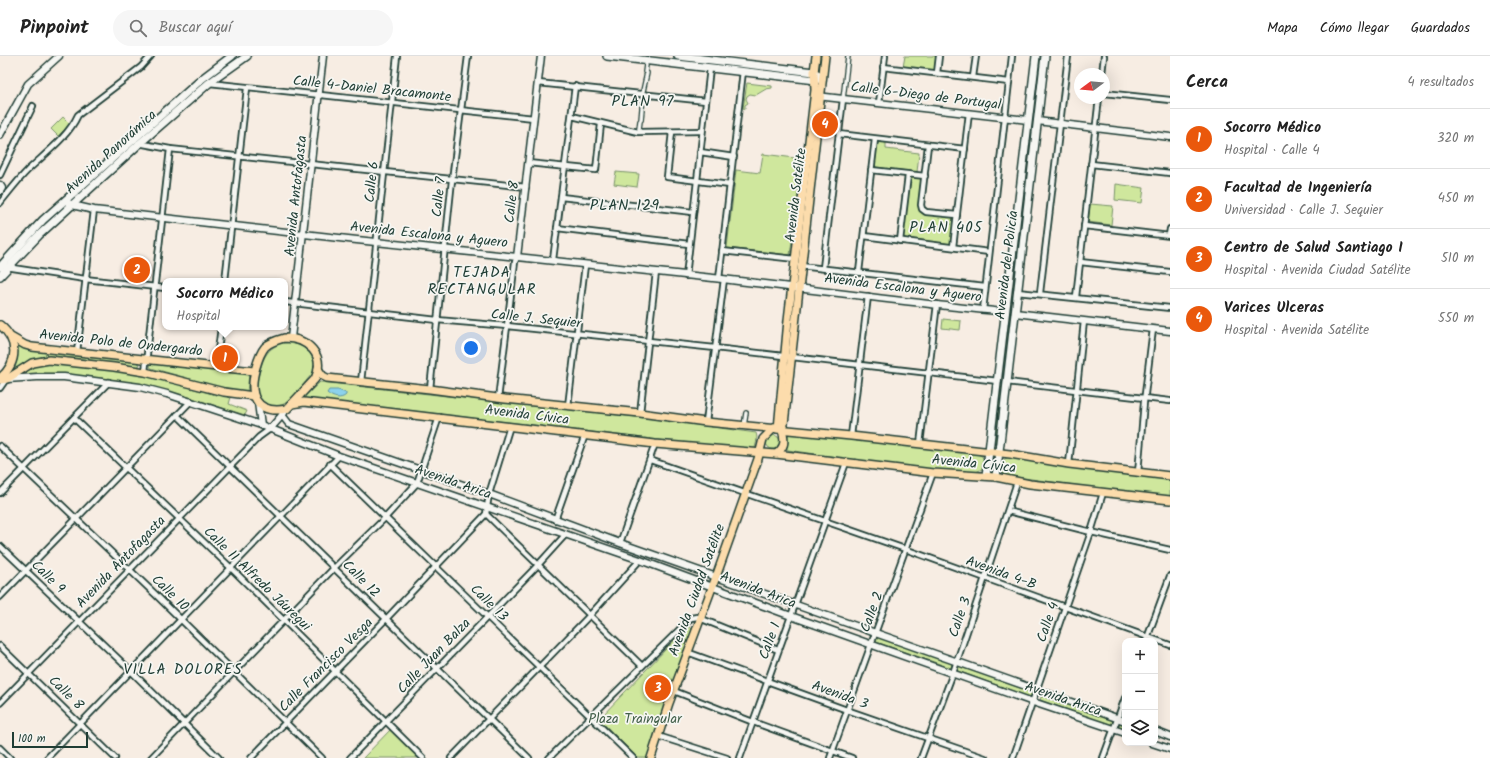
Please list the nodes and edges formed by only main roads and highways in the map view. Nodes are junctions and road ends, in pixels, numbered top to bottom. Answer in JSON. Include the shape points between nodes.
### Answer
{"nodes":[{"id":1,"x":232,"y":56,"type":"edge"},
{"id":2,"x":247,"y":56,"type":"edge"},
{"id":3,"x":607,"y":56,"type":"edge"},
{"id":4,"x":678,"y":56,"type":"edge"},
{"id":5,"x":816,"y":56,"type":"edge"},
{"id":6,"x":825,"y":56,"type":"edge"},
{"id":7,"x":1036,"y":56,"type":"edge"},
{"id":8,"x":1044,"y":56,"type":"edge"},
{"id":9,"x":647,"y":60,"type":"edge"},
{"id":10,"x":711,"y":60,"type":"junction"},
{"id":11,"x":744,"y":63,"type":"junction"},
{"id":12,"x":710,"y":68,"type":"junction"},
{"id":13,"x":743,"y":72,"type":"junction"},
{"id":14,"x":814,"y":72,"type":"junction"},
{"id":15,"x":819,"y":79,"type":"junction"},
{"id":16,"x":206,"y":80,"type":"junction"},
{"id":17,"x":1028,"y":120,"type":"junction"},
{"id":18,"x":1037,"y":121,"type":"junction"},
{"id":19,"x":4,"y":266,"type":"edge"},
{"id":20,"x":0,"y":276,"type":"edge"},
{"id":21,"x":1008,"y":290,"type":"junction"},
{"id":22,"x":1017,"y":292,"type":"junction"},
{"id":23,"x":1006,"y":312,"type":"junction"},
{"id":24,"x":1015,"y":313,"type":"junction"},
{"id":25,"x":0,"y":325,"type":"edge"},
{"id":26,"x":11,"y":337,"type":"junction"},
{"id":27,"x":318,"y":369,"type":"junction"},
{"id":28,"x":254,"y":371,"type":"junction"},
{"id":29,"x":2,"y":379,"type":"edge"},
{"id":30,"x":998,"y":381,"type":"junction"},
{"id":31,"x":1007,"y":382,"type":"junction"},
{"id":32,"x":254,"y":396,"type":"junction"},
{"id":33,"x":292,"y":404,"type":"junction"},
{"id":34,"x":778,"y":429,"type":"junction"},
{"id":35,"x":989,"y":452,"type":"junction"},
{"id":36,"x":760,"y":453,"type":"junction"},
{"id":37,"x":998,"y":453,"type":"junction"},
{"id":38,"x":776,"y":454,"type":"junction"},
{"id":39,"x":986,"y":476,"type":"junction"},
{"id":40,"x":1170,"y":476,"type":"edge"},
{"id":41,"x":996,"y":477,"type":"junction"},
{"id":42,"x":1170,"y":500,"type":"edge"},
{"id":43,"x":651,"y":758,"type":"edge"}],
"edges":[{"from":1,"to":16,"type":"main road","name":"Avenida Panorámica"},
{"from":2,"to":16,"type":"main road","name":"Avenida Panorámica"},
{"from":3,"to":9,"type":"main road"},
{"from":4,"to":10,"type":"main road"},
{"from":5,"to":14,"type":"main road","name":"Avenida Satélite"},
{"from":6,"to":15,"type":"main road","name":"Avenida Satélite"},
{"from":7,"to":17,"type":"main road","name":"Avenida del Policía"},
{"from":8,"to":18,"type":"main road","name":"Avenida del Policía"},
{"from":9,"to":12,"type":"main road"},
{"from":10,"to":11,"type":"main road"},
{"from":10,"to":12,"type":"main road"},
{"from":11,"to":13,"type":"main road"},
{"from":11,"to":14,"type":"main road"},
{"from":12,"to":13,"type":"main road"},
{"from":13,"to":15,"type":"main road"},
{"from":14,"to":15,"type":"main road","name":"Avenida Satélite"},
{"from":15,"to":34,"type":"main road","name":"Avenida Satélite"},
{"from":16,"to":19,"type":"main road","name":"Avenida Panorámica","via":[[69,202],[39,235]]},
{"from":17,"to":18,"type":"main road"},
{"from":17,"to":21,"type":"main road","name":"Avenida del Policía"},
{"from":18,"to":22,"type":"main road","name":"Avenida del Policía"},
{"from":19,"to":20,"type":"main road","name":"Avenida Panorámica"},
{"from":21,"to":22,"type":"main road"},
{"from":21,"to":23,"type":"main road","name":"Avenida del Policía"},
{"from":22,"to":24,"type":"main road","name":"Avenida del Policía"},
{"from":23,"to":24,"type":"main road"},
{"from":23,"to":30,"type":"main road","name":"Avenida del Policía"},
{"from":24,"to":31,"type":"main road","name":"Avenida del Policía"},
{"from":25,"to":26,"type":"main road"},
{"from":26,"to":28,"type":"main road","name":"Avenida Polo de Ondergardo","via":[[32,347]]},
{"from":26,"to":29,"type":"main road","via":[[14,357]]},
{"from":27,"to":28,"type":"main road","via":[[316,355],[311,347],[297,338],[291,338],[279,339],[264,348]]},
{"from":27,"to":33,"type":"main road","via":[[315,379]]},
{"from":27,"to":34,"type":"main road","name":"Avenida Cívica","via":[[327,378]]},
{"from":28,"to":32,"type":"main road"},
{"from":29,"to":32,"type":"main road","name":"Avenida Polo de Ondergardo","via":[[32,363],[49,360],[145,372],[224,392]]},
{"from":30,"to":31,"type":"main road"},
{"from":30,"to":35,"type":"main road","name":"Avenida del Policía"},
{"from":31,"to":37,"type":"main road","name":"Avenida del Policía"},
{"from":32,"to":33,"type":"main road","via":[[263,408],[271,411],[285,412]]},
{"from":33,"to":36,"type":"main road","name":"Avenida Cívica","via":[[304,402],[655,444]]},
{"from":34,"to":35,"type":"main road","name":"Avenida Cívica"},
{"from":34,"to":36,"type":"main road","name":"Avenida Ciudad Satélite","via":[[763,439]]},
{"from":34,"to":38,"type":"main road","via":[[783,448]]},
{"from":35,"to":37,"type":"main road","name":"Avenida Cívica"},
{"from":35,"to":39,"type":"main road","name":"Avenida del Policía"},
{"from":36,"to":38,"type":"main road","name":"Avenida Cívica"},
{"from":36,"to":43,"type":"main road","name":"Avenida Ciudad Satélite"},
{"from":37,"to":40,"type":"main road","name":"Avenida Cívica"},
{"from":37,"to":41,"type":"main road","name":"Avenida del Policía"},
{"from":38,"to":39,"type":"main road","name":"Avenida Cívica","via":[[933,473]]},
{"from":39,"to":41,"type":"main road","name":"Avenida Cívica"},
{"from":41,"to":42,"type":"main road","name":"Avenida Cívica","via":[[1017,482]]}]}
